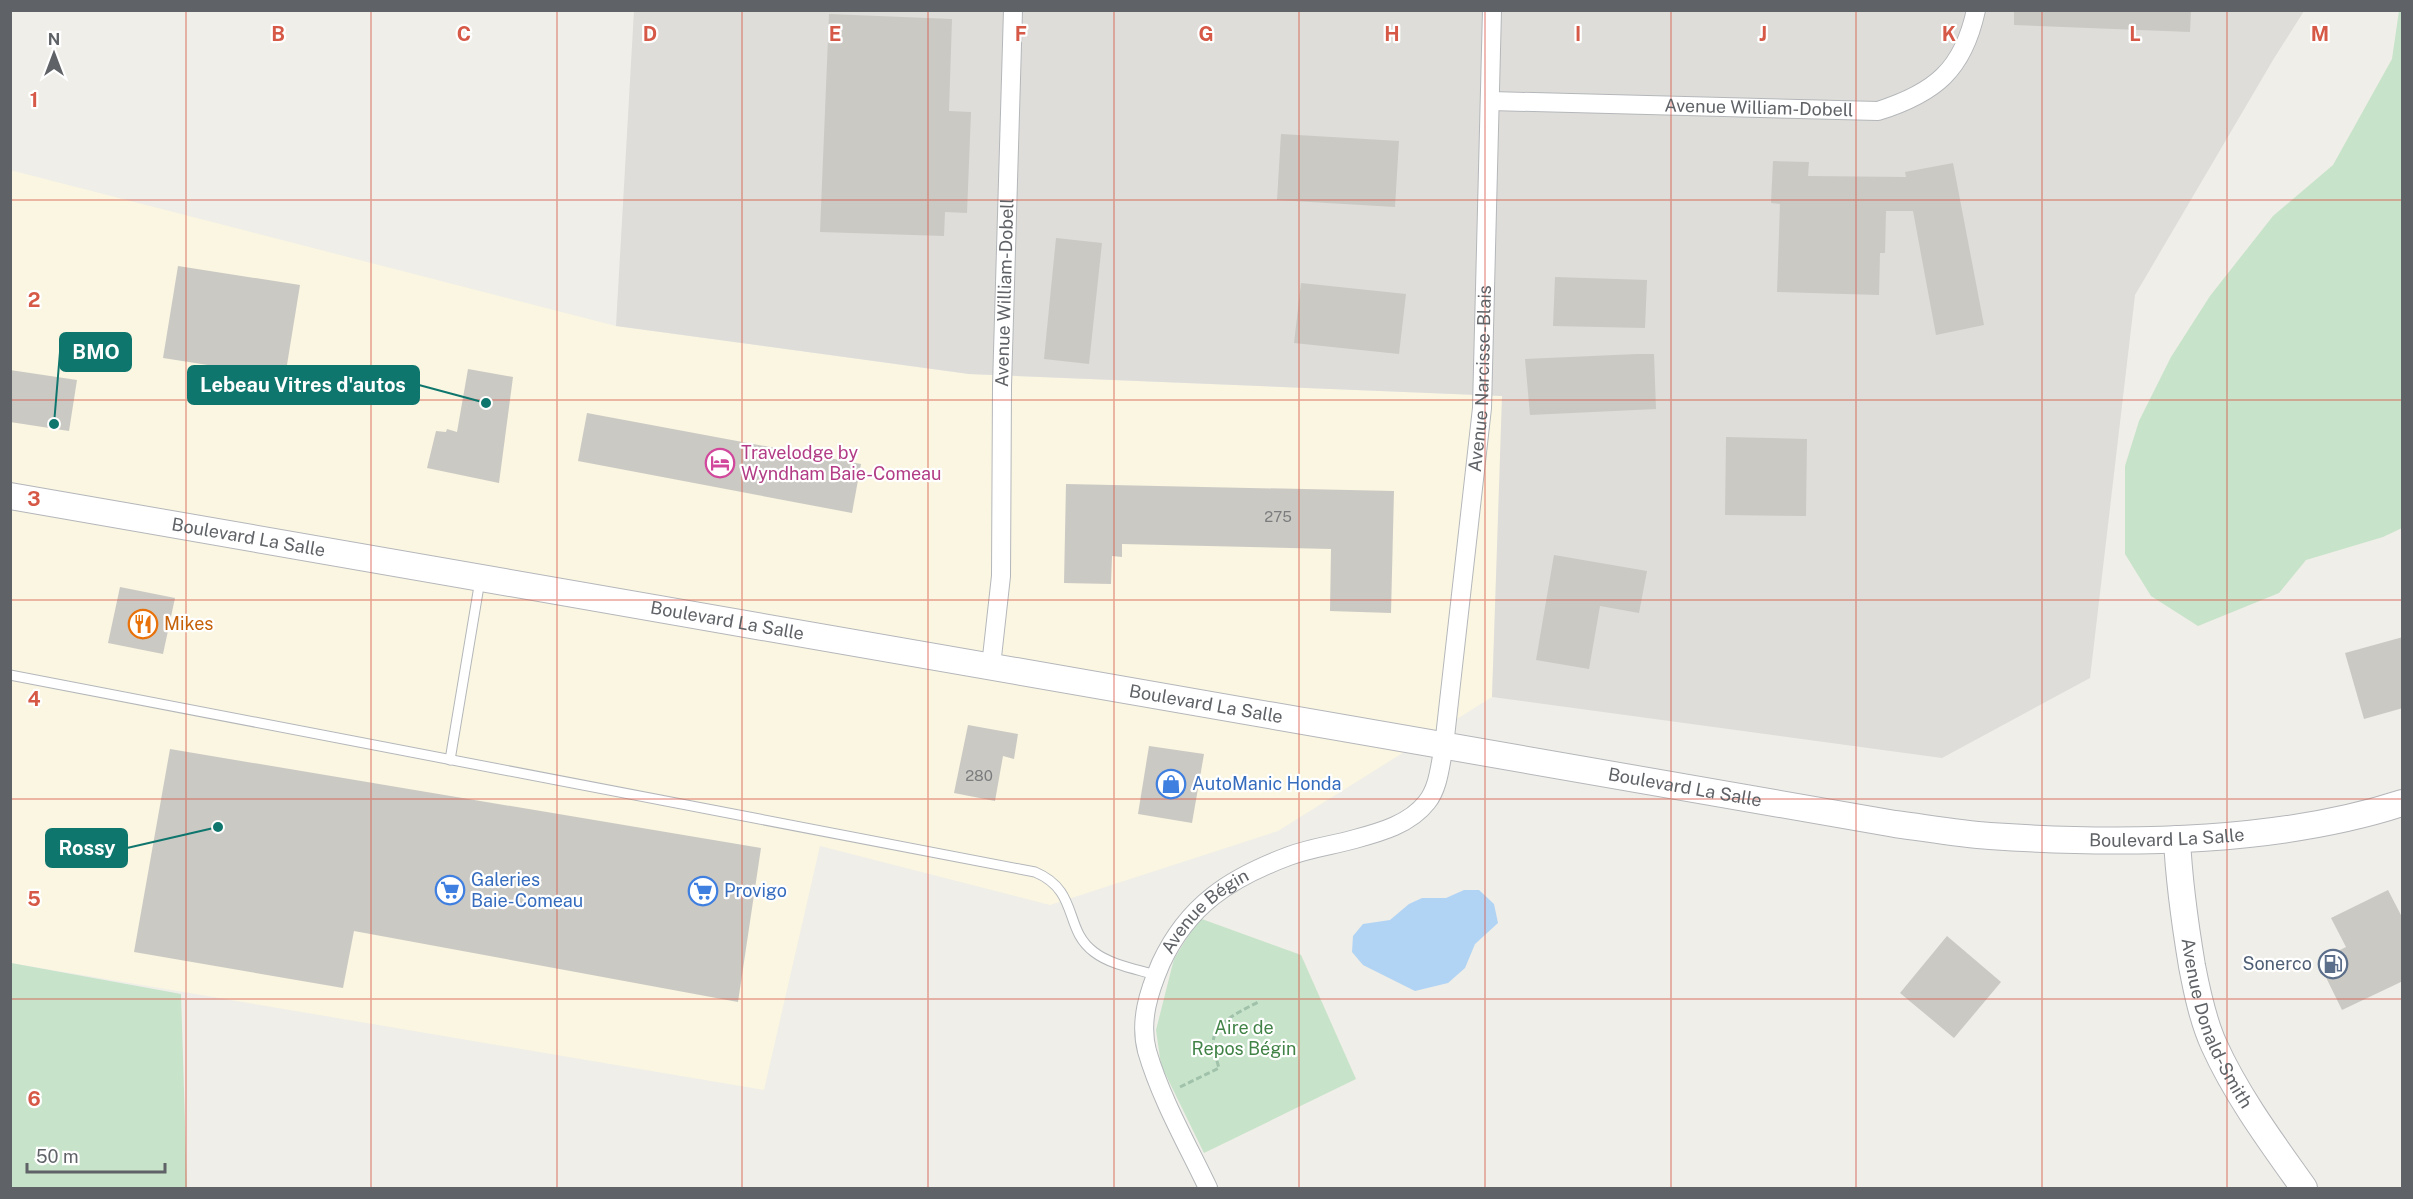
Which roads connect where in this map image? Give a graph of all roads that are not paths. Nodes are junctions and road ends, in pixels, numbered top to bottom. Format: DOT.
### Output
graph roads {
  1 [pos="1012,10"];
  2 [pos="1492,10"];
  3 [pos="1976,10"];
  4 [pos="1491,101"];
  5 [pos="10,496"];
  6 [pos="481,577"];
  7 [pos="991,666"];
  8 [pos="10,675"];
  9 [pos="1444,746"];
  10 [pos="450,760"];
  11 [pos="2403,803"];
  12 [pos="2177,839"];
  13 [pos="1156,975"];
  14 [pos="1208,1188"];
  15 [pos="2304,1188"];
  1 -- 7 [label="street, Avenue William-Dobell"];
  2 -- 4 [label="street, Avenue Narcisse-Blais"];
  3 -- 4 [label="street, Avenue William-Dobell"];
  4 -- 9 [label="street, Avenue Narcisse-Blais"];
  5 -- 6 [label="street, Boulevard La Salle"];
  6 -- 7 [label="street, Boulevard La Salle"];
  6 -- 10 [label="lane"];
  7 -- 9 [label="street, Boulevard La Salle"];
  8 -- 10 [label="lane"];
  9 -- 12 [label="street, Boulevard La Salle"];
  9 -- 13 [label="street, Avenue Bégin"];
  10 -- 13 [label="lane"];
  11 -- 12 [label="street, Boulevard La Salle"];
  12 -- 15 [label="street, Avenue Donald-Smith"];
  13 -- 14 [label="street, Avenue Bégin"];
}
